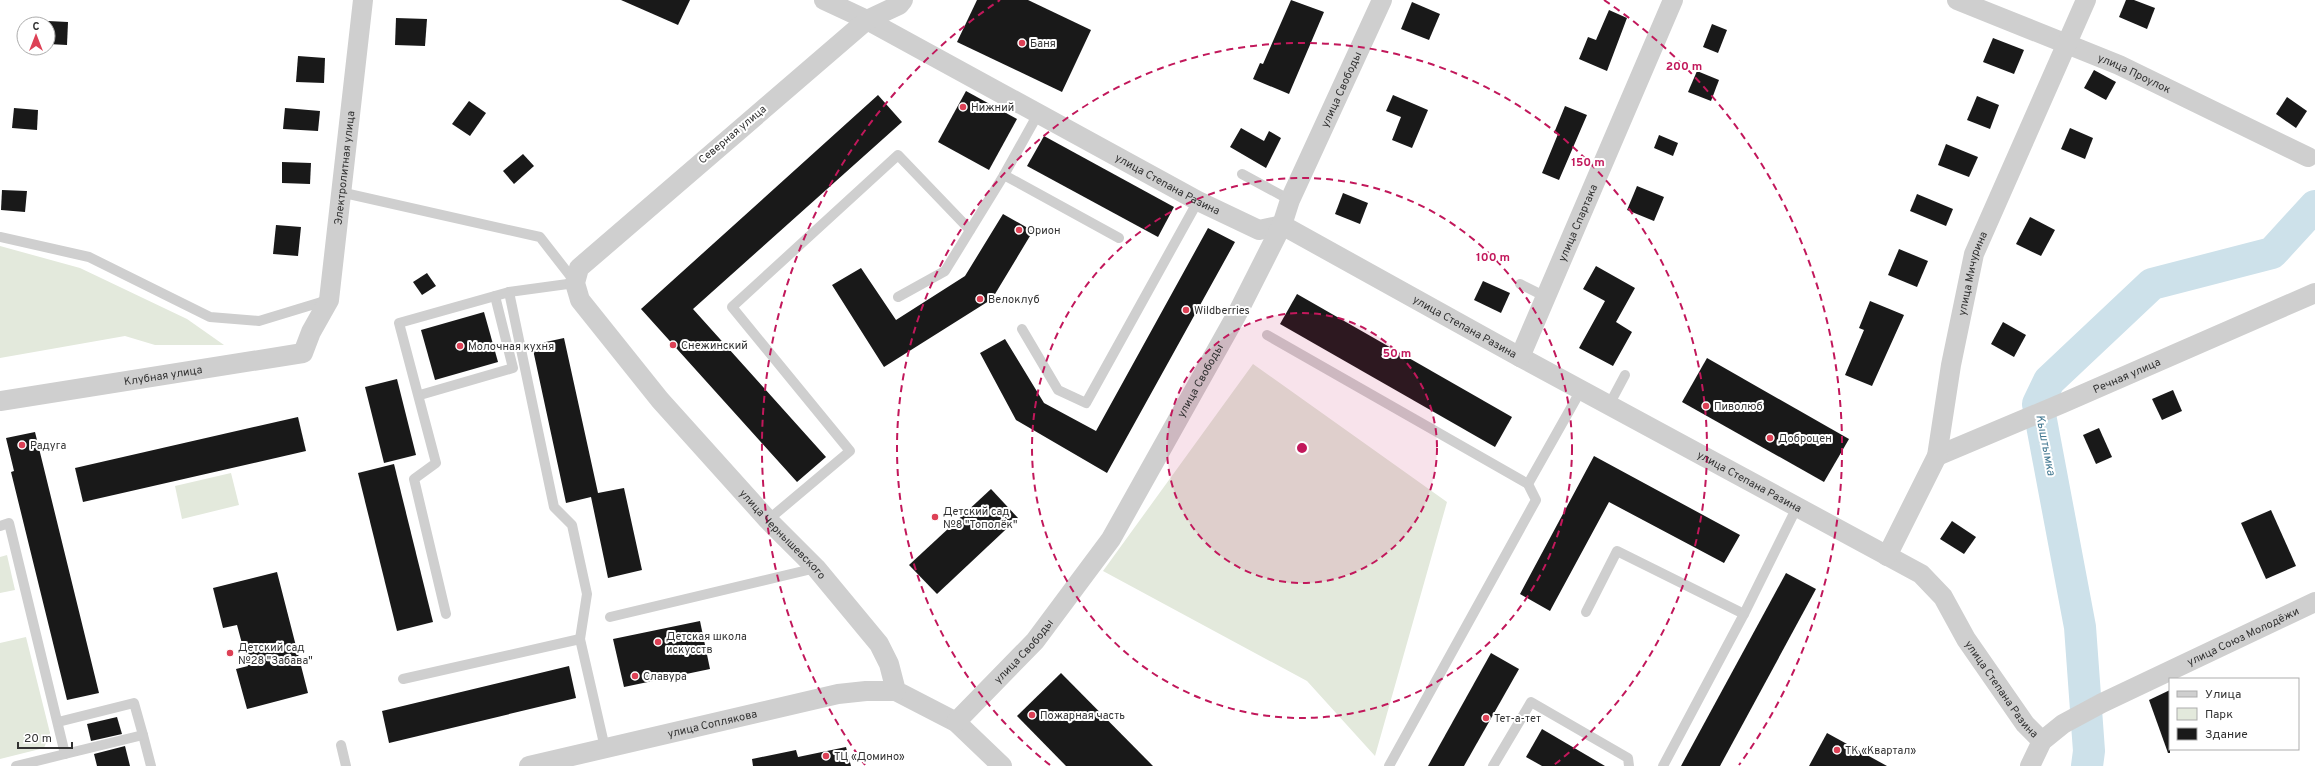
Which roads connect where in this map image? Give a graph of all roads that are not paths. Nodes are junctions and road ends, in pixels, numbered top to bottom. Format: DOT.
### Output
graph roads {
  1 [pos="363,0"];
  2 [pos="824,0"];
  3 [pos="903,0"];
  4 [pos="1382,0"];
  5 [pos="1673,0"];
  6 [pos="1957,0"];
  7 [pos="2086,0"];
  8 [pos="867,20"];
  9 [pos="2069,43"];
  10 [pos="1038,114"];
  11 [pos="2308,157"];
  12 [pos="1242,174"];
  13 [pos="1004,175"];
  14 [pos="340,192"];
  15 [pos="1290,200"];
  16 [pos="1198,201"];
  17 [pos="1282,225"];
  18 [pos="970,230"];
  19 [pos="0,237"];
  20 [pos="1119,238"];
  21 [pos="575,283"];
  22 [pos="1520,284"];
  23 [pos="508,292"];
  24 [pos="2315,293"];
  25 [pos="495,296"];
  26 [pos="898,297"];
  27 [pos="1550,299"];
  28 [pos="328,300"];
  29 [pos="1022,330"];
  30 [pos="311,332"];
  31 [pos="1267,335"];
  32 [pos="1520,357"];
  33 [pos="1625,375"];
  34 [pos="1581,390"];
  35 [pos="420,395"];
  36 [pos="0,401"];
  37 [pos="1609,405"];
  38 [pos="1937,456"];
  39 [pos="1528,484"];
  40 [pos="1797,507"];
  41 [pos="768,520"];
  42 [pos="0,526"];
  43 [pos="1887,556"];
  44 [pos="816,568"];
  45 [pos="2315,602"];
  46 [pos="1586,612"];
  47 [pos="446,614"];
  48 [pos="1744,614"];
  49 [pos="610,617"];
  50 [pos="580,638"];
  51 [pos="403,679"];
  52 [pos="896,691"];
  53 [pos="58,722"];
  54 [pos="956,722"];
  55 [pos="143,735"];
  56 [pos="2042,741"];
  57 [pos="341,746"];
  58 [pos="605,748"];
  59 [pos="64,754"];
  60 [pos="16,766"];
  61 [pos="151,766"];
  62 [pos="346,766"];
  63 [pos="529,766"];
  64 [pos="1002,766"];
  65 [pos="1389,766"];
  66 [pos="1493,766"];
  67 [pos="1629,766"];
  68 [pos="1663,766"];
  69 [pos="2030,766"];
  1 -- 14 [label="street, Электролитная улица"];
  2 -- 8 [label="street, улица Степана Разина"];
  3 -- 8 [label="street, Северная улица"];
  4 -- 15 [label="street, улица Свободы"];
  5 -- 27 [label="street, улица Спартака"];
  6 -- 9 [label="street, улица Проулок"];
  7 -- 9 [label="street, улица Мичурина"];
  8 -- 10 [label="street, улица Степана Разина"];
  8 -- 21 [label="street, Северная улица"];
  9 -- 11 [label="street, улица Проулок"];
  9 -- 38 [label="street, улица Мичурина"];
  10 -- 13 [label="lane"];
  10 -- 16 [label="street, улица Степана Разина"];
  12 -- 15 [label="lane"];
  13 -- 18 [label="lane"];
  13 -- 20 [label="lane"];
  14 -- 21 [label="lane"];
  14 -- 28 [label="street, Электролитная улица"];
  15 -- 17 [label="street, улица Свободы"];
  16 -- 17 [label="street, улица Степана Разина"];
  16 -- 29 [label="lane"];
  17 -- 32 [label="street, улица Степана Разина"];
  17 -- 54 [label="street, улица Свободы"];
  18 -- 26 [label="lane"];
  18 -- 41 [label="lane"];
  19 -- 28 [label="lane"];
  21 -- 23 [label="lane"];
  21 -- 41 [label="street, улица Чернышевского"];
  22 -- 27 [label="lane"];
  23 -- 25 [label="lane"];
  23 -- 50 [label="lane"];
  24 -- 38 [label="street, Речная улица"];
  25 -- 35 [label="lane"];
  25 -- 35 [label="lane"];
  27 -- 32 [label="street, улица Спартака"];
  28 -- 30 [label="street, Электролитная улица"];
  30 -- 36 [label="street, Клубная улица"];
  31 -- 39 [label="lane"];
  32 -- 34 [label="street, улица Степана Разина"];
  33 -- 37 [label="lane"];
  34 -- 37 [label="street, улица Степана Разина"];
  34 -- 39 [label="lane"];
  35 -- 47 [label="lane"];
  37 -- 40 [label="street, улица Степана Разина"];
  38 -- 43 [label="street, улица Мичурина"];
  39 -- 65 [label="lane"];
  40 -- 43 [label="street, улица Степана Разина"];
  40 -- 48 [label="lane"];
  41 -- 44 [label="street, улица Чернышевского"];
  42 -- 53 [label="lane"];
  43 -- 56 [label="street, улица Степана Разина"];
  44 -- 49 [label="lane"];
  44 -- 52 [label="street, улица Чернышевского"];
  45 -- 56 [label="street, улица Союз Молодёжи"];
  46 -- 48 [label="lane"];
  48 -- 68 [label="lane"];
  50 -- 51 [label="lane"];
  50 -- 58 [label="lane"];
  52 -- 54 [label="street"];
  52 -- 58 [label="street, улица Соплякова"];
  53 -- 55 [label="lane"];
  53 -- 59 [label="lane"];
  54 -- 64 [label="street"];
  55 -- 59 [label="lane"];
  55 -- 61 [label="lane"];
  56 -- 69 [label="street"];
  57 -- 62 [label="lane"];
  58 -- 63 [label="street, улица Соплякова"];
  59 -- 60 [label="lane"];
  66 -- 67 [label="lane"];
}
